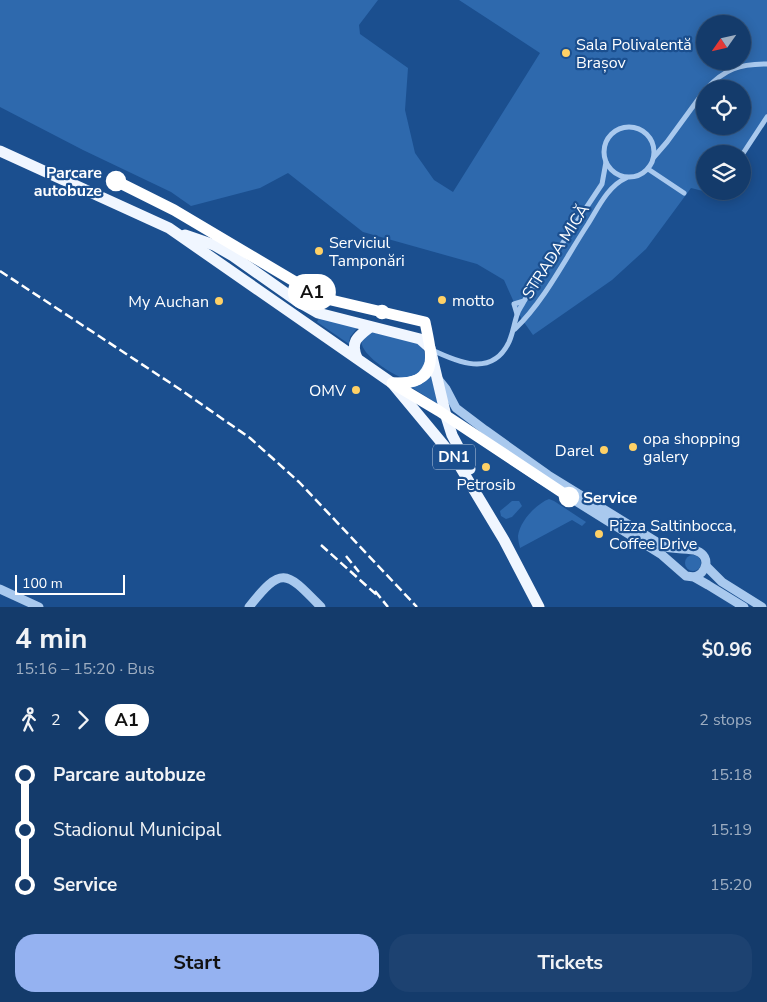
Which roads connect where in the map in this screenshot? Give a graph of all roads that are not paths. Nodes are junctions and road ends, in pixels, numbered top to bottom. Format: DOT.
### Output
graph roads {
  1 [pos="767,64"];
  2 [pos="714,80"];
  3 [pos="696,102"];
  4 [pos="767,117"];
  5 [pos="667,142"];
  6 [pos="749,145"];
  7 [pos="654,146"];
  8 [pos="0,151"];
  9 [pos="654,158"];
  10 [pos="606,162"];
  11 [pos="648,169"];
  12 [pos="626,178"];
  13 [pos="684,193"];
  14 [pos="169,228"];
  15 [pos="524,301"];
  16 [pos="517,314"];
  17 [pos="370,327"];
  18 [pos="515,329"];
  19 [pos="431,353"];
  20 [pos="357,358"];
  21 [pos="436,378"];
  22 [pos="392,383"];
  23 [pos="446,416"];
  24 [pos="504,540"];
  25 [pos="688,551"];
  26 [pos="706,566"];
  27 [pos="681,570"];
  28 [pos="694,577"];
  29 [pos="0,589"];
  30 [pos="39,607"];
  31 [pos="249,607"];
  32 [pos="321,607"];
  33 [pos="539,607"];
  34 [pos="744,607"];
  35 [pos="762,607"];
  1 -- 2 [label="street"];
  3 -- 5 [label="street"];
  4 -- 6 [label="street"];
  5 -- 7 [label="street"];
  5 -- 9 [label="street"];
  7 -- 9 [label="street"];
  7 -- 10 [label="street, STRADA MICĂ"];
  8 -- 14 [label="main road, DN1"];
  9 -- 11 [label="street"];
  10 -- 12 [label="street"];
  10 -- 15 [label="street, STRADA MICĂ"];
  11 -- 12 [label="street, STRADA MICĂ"];
  11 -- 13 [label="street"];
  12 -- 18 [label="street, STRADA MICĂ"];
  14 -- 17 [label="main road, DN1"];
  14 -- 20 [label="main road, DN1"];
  15 -- 16 [label="street, STRADA MICĂ"];
  15 -- 16 [label="street, STRADA MICĂ"];
  16 -- 18 [label="street, STRADA MICĂ"];
  17 -- 19 [label="main road, DN1"];
  17 -- 20 [label="main road"];
  18 -- 19 [label="street"];
  19 -- 21 [label="main road, DN1"];
  19 -- 22 [label="main road"];
  20 -- 22 [label="main road, DN1"];
  21 -- 23 [label="main road, DN1"];
  21 -- 25 [label="street"];
  22 -- 23 [label="street"];
  22 -- 24 [label="main road, DN1"];
  23 -- 24 [label="main road, DN1"];
  23 -- 27 [label="street"];
  24 -- 33 [label="main road, DN1"];
  25 -- 26 [label="street"];
  25 -- 27 [label="street"];
  26 -- 28 [label="street"];
  26 -- 35 [label="street"];
  27 -- 28 [label="street"];
  28 -- 34 [label="street"];
  29 -- 30 [label="street"];
  31 -- 32 [label="street"];
}
